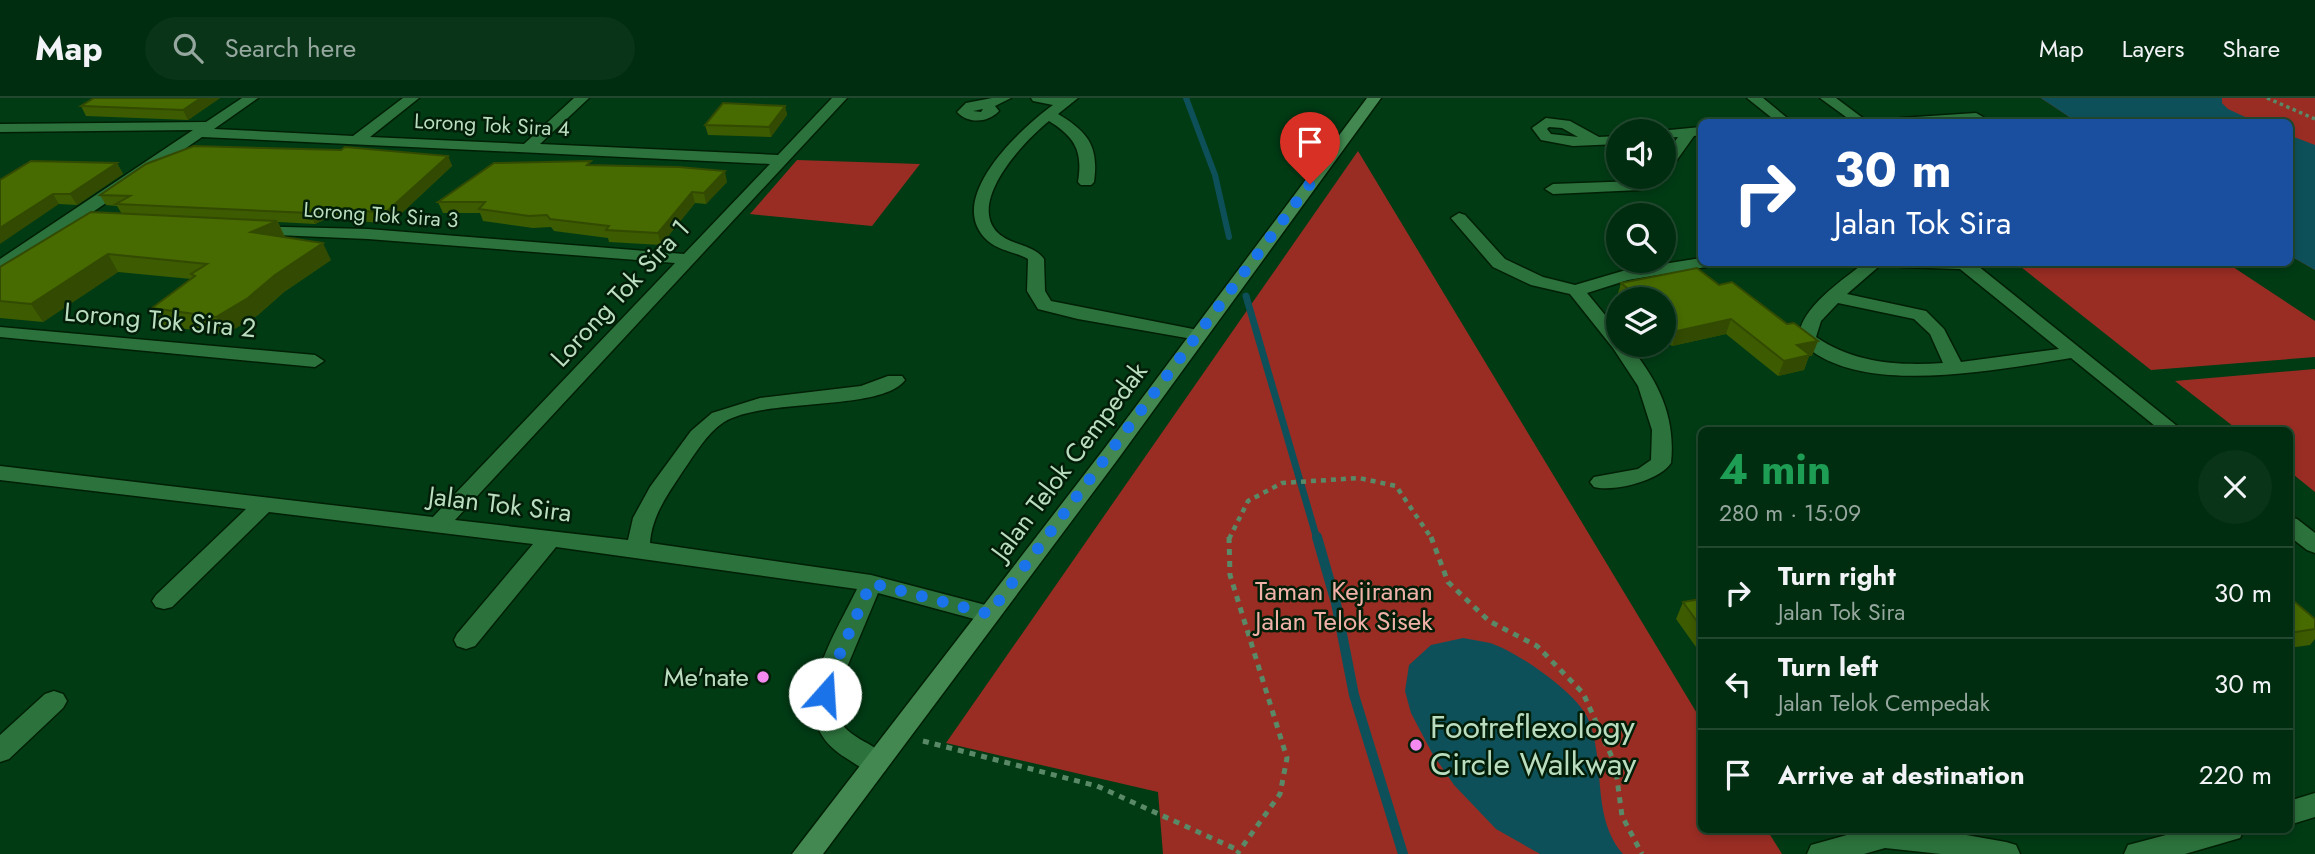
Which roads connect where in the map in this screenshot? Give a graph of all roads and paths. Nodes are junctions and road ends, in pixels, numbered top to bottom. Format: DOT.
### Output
graph roads {
  1 [pos="251,98"];
  2 [pos="412,98"];
  3 [pos="582,98"];
  4 [pos="839,98"];
  5 [pos="1004,98"];
  6 [pos="1038,98"];
  7 [pos="1071,98"];
  8 [pos="1374,98"];
  9 [pos="1754,98"];
  10 [pos="1827,98"];
  11 [pos="2267,98"];
  12 [pos="986,105"];
  13 [pos="1049,115"];
  14 [pos="1976,117"];
  15 [pos="1781,119"];
  16 [pos="1857,119"];
  17 [pos="1946,119"];
  18 [pos="2315,119"];
  19 [pos="0,128"];
  20 [pos="205,130"];
  21 [pos="1695,131"];
  22 [pos="1676,133"];
  23 [pos="357,139"];
  24 [pos="1606,141"];
  25 [pos="1597,142"];
  26 [pos="528,148"];
  27 [pos="1676,154"];
  28 [pos="780,160"];
  29 [pos="1086,182"];
  30 [pos="1606,187"];
  31 [pos="1553,189"];
  32 [pos="1458,218"];
  33 [pos="71,220"];
  34 [pos="125,222"];
  35 [pos="233,228"];
  36 [pos="688,259"];
  37 [pos="1698,263"];
  38 [pos="1872,266"];
  39 [pos="1967,266"];
  40 [pos="0,267"];
  41 [pos="1578,291"];
  42 [pos="1834,297"];
  43 [pos="1606,329"];
  44 [pos="0,332"];
  45 [pos="1198,335"];
  46 [pos="2074,352"];
  47 [pos="1628,357"];
  48 [pos="315,361"];
  49 [pos="1955,368"];
  50 [pos="895,380"];
  51 [pos="2168,427"];
  52 [pos="0,473"];
  53 [pos="1601,482"];
  54 [pos="263,505"];
  55 [pos="438,525"];
  56 [pos="2293,527"];
  57 [pos="550,539"];
  58 [pos="2315,545"];
  59 [pos="638,550"];
  60 [pos="871,583"];
  61 [pos="164,601"];
  62 [pos="989,614"];
  63 [pos="466,639"];
  64 [pos="54,701"];
  65 [pos="898,734"];
  66 [pos="0,751"];
  67 [pos="876,762"];
  68 [pos="2315,805"];
  69 [pos="2293,812"];
  70 [pos="2218,833"];
  71 [pos="1237,852"];
  72 [pos="806,854"];
  73 [pos="1642,854"];
  74 [pos="1821,854"];
  75 [pos="2006,854"];
  76 [pos="2138,854"];
  1 -- 20 [label="street"];
  2 -- 23 [label="street"];
  3 -- 26 [label="street"];
  4 -- 28 [label="street, Lorong Tok Sira 1"];
  5 -- 12 [label="street"];
  6 -- 7 [label="street"];
  7 -- 13 [label="street"];
  8 -- 45 [label="main road, Jalan Telok Cempedak"];
  9 -- 15 [label="street"];
  10 -- 16 [label="street"];
  11 -- 18 [label="path"];
  13 -- 29 [label="street"];
  13 -- 45 [label="street"];
  14 -- 17 [label="street"];
  19 -- 20 [label="street, Lorong Tok Sira 4"];
  20 -- 23 [label="street, Lorong Tok Sira 4"];
  20 -- 33 [label="street"];
  21 -- 22 [label="street"];
  21 -- 27 [label="street"];
  23 -- 26 [label="street, Lorong Tok Sira 4"];
  24 -- 25 [label="street"];
  26 -- 28 [label="street, Lorong Tok Sira 4"];
  28 -- 36 [label="street, Lorong Tok Sira 1"];
  30 -- 31 [label="street"];
  32 -- 41 [label="street"];
  33 -- 34 [label="street"];
  33 -- 40 [label="street"];
  35 -- 36 [label="street, Lorong Tok Sira 3"];
  36 -- 55 [label="street, Lorong Tok Sira 1"];
  37 -- 41 [label="street"];
  38 -- 42 [label="street"];
  39 -- 46 [label="street"];
  41 -- 43 [label="street"];
  42 -- 49 [label="street"];
  42 -- 49 [label="street"];
  44 -- 48 [label="street, Lorong Tok Sira 2"];
  45 -- 62 [label="main road, Jalan Telok Cempedak"];
  46 -- 49 [label="street"];
  46 -- 51 [label="street"];
  47 -- 53 [label="street"];
  50 -- 59 [label="street"];
  52 -- 54 [label="street, Jalan Tok Sira"];
  54 -- 55 [label="street, Jalan Tok Sira"];
  54 -- 61 [label="street"];
  55 -- 57 [label="street, Jalan Tok Sira"];
  56 -- 58 [label="street"];
  57 -- 59 [label="street, Jalan Tok Sira"];
  57 -- 63 [label="street"];
  59 -- 60 [label="street, Jalan Tok Sira"];
  60 -- 62 [label="street, Jalan Tok Sira"];
  60 -- 67 [label="street"];
  62 -- 65 [label="main road, Jalan Telok Cempedak"];
  64 -- 66 [label="street"];
  65 -- 67 [label="main road, Jalan Telok Cempedak"];
  65 -- 71 [label="path"];
  67 -- 72 [label="main road, Jalan Telok Cempedak"];
  68 -- 69 [label="street"];
  70 -- 76 [label="street"];
  71 -- 73 [label="path"];
  74 -- 75 [label="street"];
}
